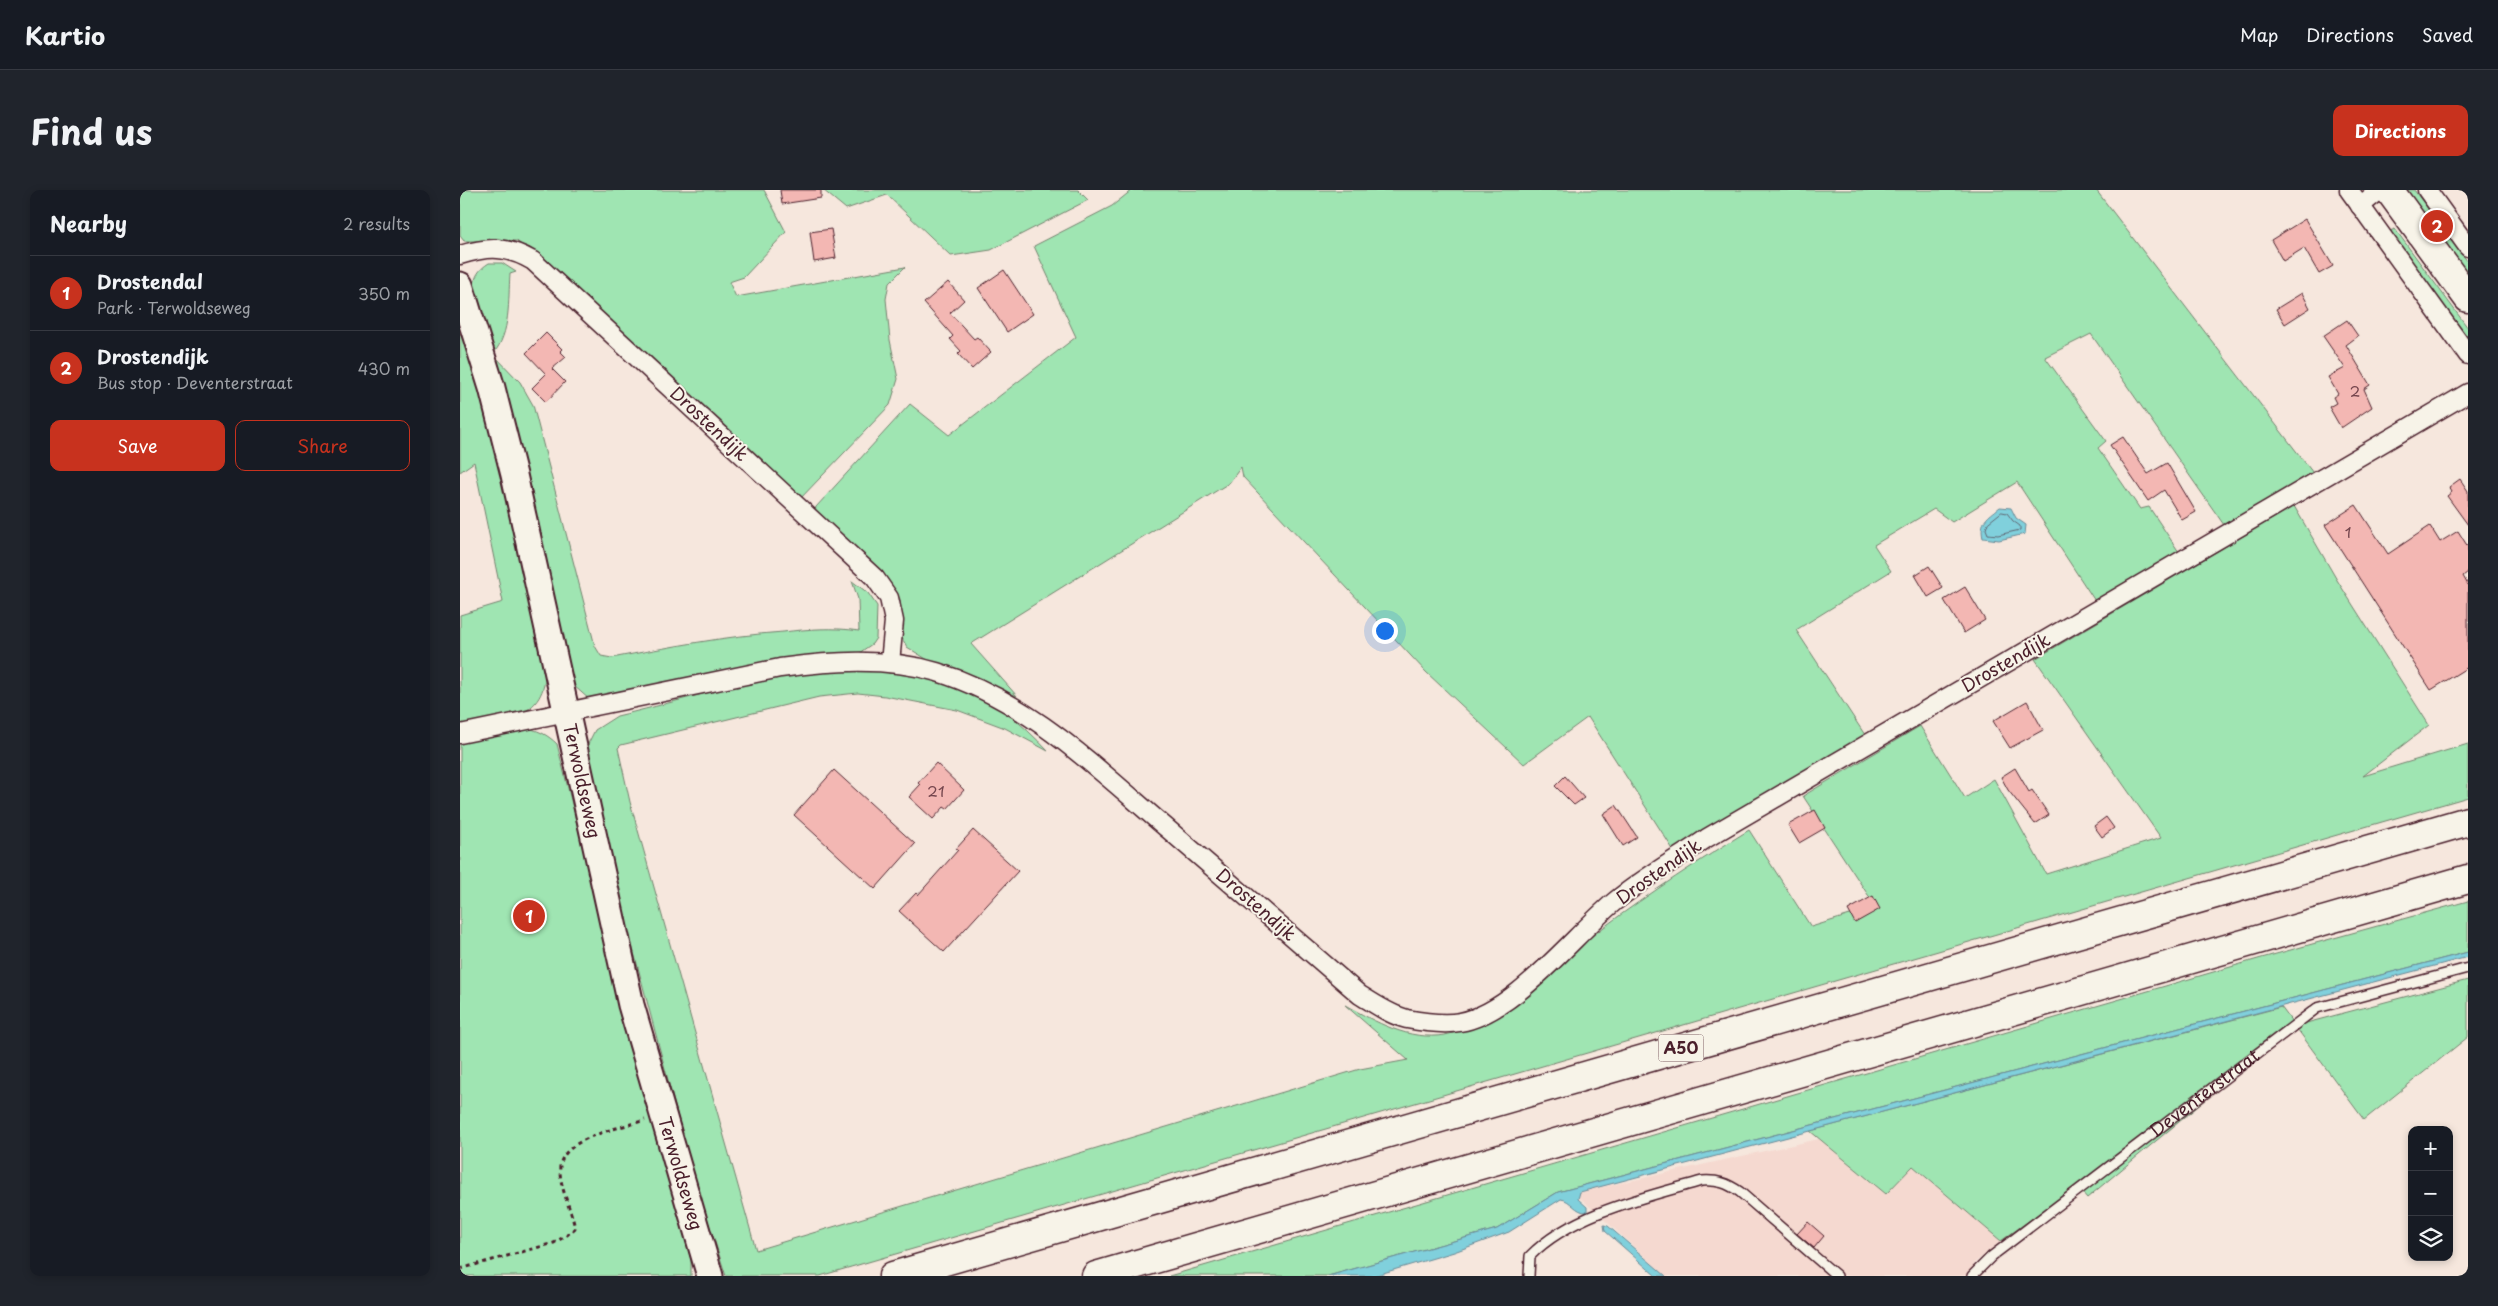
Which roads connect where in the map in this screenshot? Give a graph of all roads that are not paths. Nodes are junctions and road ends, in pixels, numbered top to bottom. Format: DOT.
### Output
graph roads {
  1 [pos="2349,190"];
  2 [pos="2380,190"];
  3 [pos="2389,190"];
  4 [pos="2427,190"];
  5 [pos="2360,206"];
  6 [pos="2468,247"];
  7 [pos="460,255"];
  8 [pos="460,285"];
  9 [pos="2468,298"];
  10 [pos="2468,355"];
  11 [pos="2468,392"];
  12 [pos="890,663"];
  13 [pos="565,712"];
  14 [pos="460,734"];
  15 [pos="2468,821"];
  16 [pos="2468,879"];
  17 [pos="2468,968"];
  18 [pos="710,1275"];
  19 [pos="893,1276"];
  20 [pos="1096,1276"];
  21 [pos="1529,1276"];
  22 [pos="1837,1276"];
  23 [pos="1972,1276"];
  1 -- 5 [label="street"];
  2 -- 5 [label="street"];
  3 -- 9 [label="main road"];
  4 -- 6 [label="street"];
  5 -- 10 [label="street"];
  7 -- 12 [label="street, Drostendijk"];
  8 -- 13 [label="street, Terwoldseweg"];
  11 -- 12 [label="street, Drostendijk"];
  12 -- 13 [label="street, Drostendijk"];
  13 -- 14 [label="street, Drostendijk"];
  13 -- 18 [label="street, Terwoldseweg"];
  15 -- 19 [label="main road, A50"];
  16 -- 20 [label="main road"];
  17 -- 23 [label="lane, Deventerstraat"];
  21 -- 22 [label="lane"];
}
